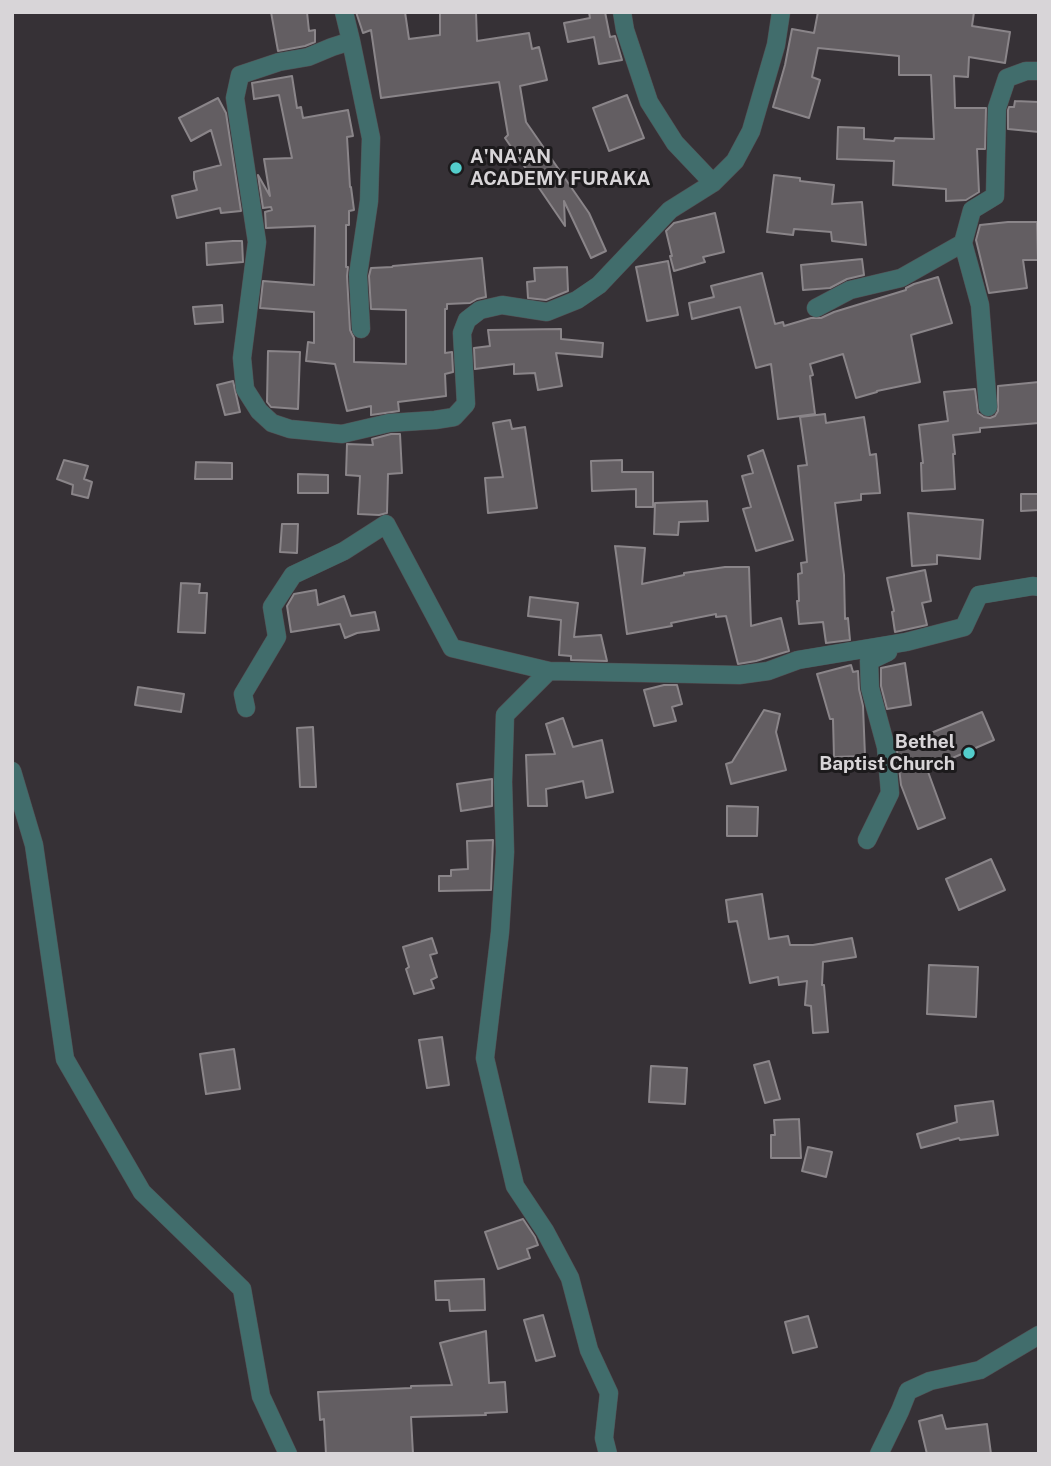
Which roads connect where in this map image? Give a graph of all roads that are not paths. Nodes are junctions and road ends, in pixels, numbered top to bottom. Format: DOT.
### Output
graph roads {
  1 [pos="344,12"];
  2 [pos="622,12"];
  3 [pos="781,12"];
  4 [pos="351,41"];
  5 [pos="1039,71"];
  6 [pos="713,183"];
  7 [pos="963,243"];
  8 [pos="816,308"];
  9 [pos="361,329"];
  10 [pos="988,407"];
  11 [pos="1039,587"];
  12 [pos="906,642"];
  13 [pos="549,671"];
  14 [pos="246,708"];
  15 [pos="12,771"];
  16 [pos="867,840"];
  17 [pos="1039,1335"];
  18 [pos="288,1454"];
  19 [pos="608,1454"];
  20 [pos="879,1454"];
  1 -- 4 [label="street"];
  2 -- 6 [label="street"];
  3 -- 6 [label="street"];
  4 -- 6 [label="street"];
  4 -- 9 [label="street"];
  5 -- 7 [label="street"];
  7 -- 8 [label="street"];
  7 -- 10 [label="street"];
  11 -- 12 [label="street"];
  12 -- 13 [label="street"];
  12 -- 16 [label="street"];
  13 -- 14 [label="street"];
  13 -- 19 [label="street"];
  15 -- 18 [label="street"];
  17 -- 20 [label="street"];
}
